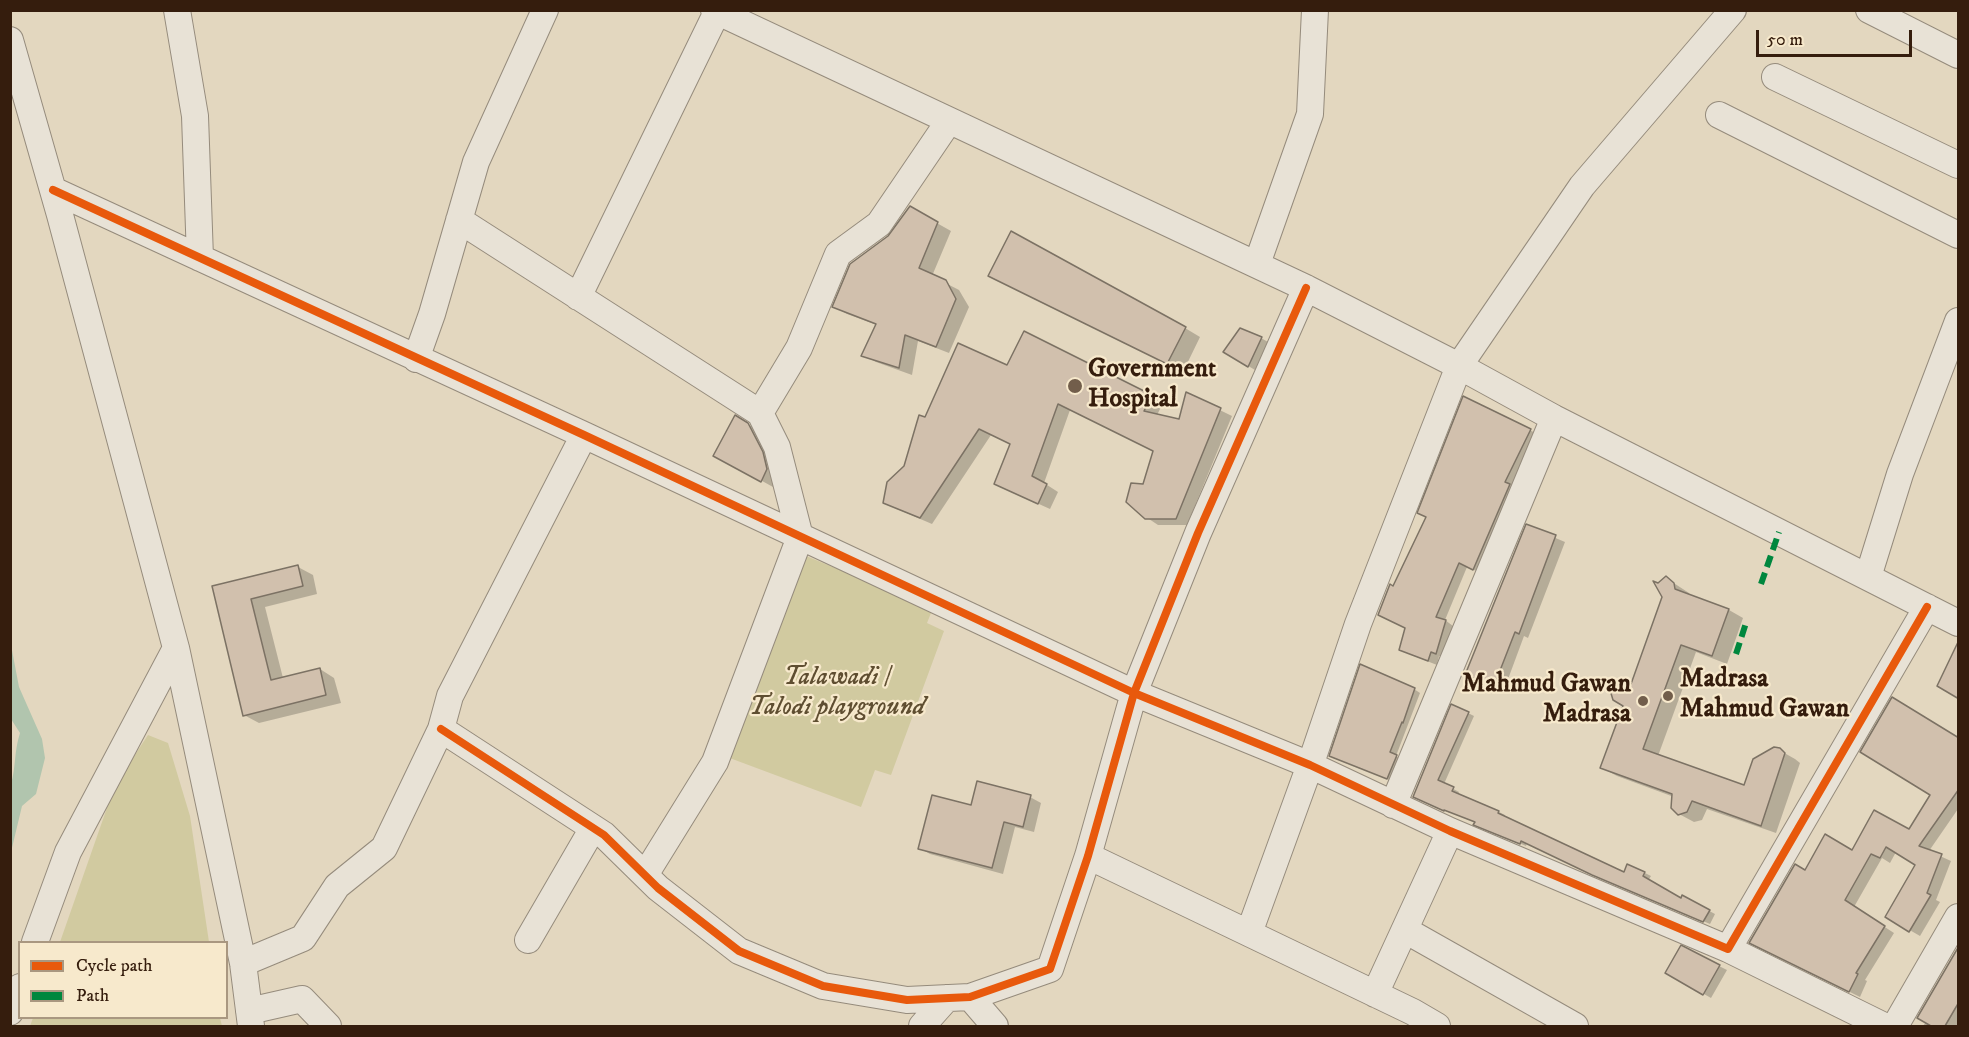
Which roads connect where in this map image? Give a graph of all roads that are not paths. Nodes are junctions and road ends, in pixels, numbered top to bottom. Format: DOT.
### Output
graph roads {
  1 [pos="177,10"];
  2 [pos="545,10"];
  3 [pos="1315,10"];
  4 [pos="1733,10"];
  5 [pos="1869,10"];
  6 [pos="715,11"];
  7 [pos="10,40"];
  8 [pos="1959,56"];
  9 [pos="1775,78"];
  10 [pos="1719,116"];
  11 [pos="950,121"];
  12 [pos="1959,165"];
  13 [pos="53,190"];
  14 [pos="459,220"];
  15 [pos="1959,235"];
  16 [pos="200,258"];
  17 [pos="1257,264"];
  18 [pos="1306,288"];
  19 [pos="579,297"];
  20 [pos="1959,321"];
  21 [pos="416,358"];
  22 [pos="1459,366"];
  23 [pos="760,414"];
  24 [pos="1554,418"];
  25 [pos="584,435"];
  26 [pos="800,537"];
  27 [pos="1868,577"];
  28 [pos="1927,607"];
  29 [pos="1959,623"];
  30 [pos="176,648"];
  31 [pos="1134,693"];
  32 [pos="441,729"];
  33 [pos="1310,765"];
  34 [pos="1393,805"];
  35 [pos="593,828"];
  36 [pos="1450,831"];
  37 [pos="1088,856"];
  38 [pos="645,875"];
  39 [pos="1959,917"];
  40 [pos="1405,930"];
  41 [pos="1249,933"];
  42 [pos="528,940"];
  43 [pos="35,941"];
  44 [pos="1728,950"];
  45 [pos="243,963"];
  46 [pos="18,992"];
  47 [pos="1375,994"];
  48 [pos="958,997"];
  49 [pos="10,1012"];
  50 [pos="250,1019"];
  51 [pos="328,1026"];
  52 [pos="922,1026"];
  53 [pos="995,1026"];
  54 [pos="1437,1026"];
  55 [pos="1575,1026"];
  56 [pos="1884,1026"];
  57 [pos="1895,1026"];
  1 -- 16 [label="street"];
  2 -- 14 [label="street"];
  3 -- 17 [label="street"];
  4 -- 22 [label="street"];
  5 -- 8 [label="street"];
  6 -- 11 [label="street"];
  6 -- 19 [label="street"];
  7 -- 13 [label="street"];
  9 -- 12 [label="street"];
  10 -- 15 [label="street"];
  11 -- 17 [label="street"];
  11 -- 23 [label="street"];
  13 -- 16 [label="street"];
  13 -- 30 [label="street"];
  14 -- 19 [label="street"];
  14 -- 21 [label="street"];
  16 -- 21 [label="street"];
  17 -- 18 [label="street"];
  18 -- 22 [label="street"];
  18 -- 31 [label="street"];
  19 -- 23 [label="street"];
  20 -- 27 [label="street"];
  21 -- 25 [label="street"];
  22 -- 24 [label="street"];
  22 -- 33 [label="street"];
  23 -- 26 [label="street"];
  24 -- 27 [label="street"];
  24 -- 34 [label="street"];
  25 -- 26 [label="street"];
  25 -- 32 [label="street"];
  26 -- 31 [label="street"];
  26 -- 38 [label="street"];
  27 -- 28 [label="street"];
  28 -- 29 [label="street"];
  28 -- 44 [label="street"];
  30 -- 43 [label="street"];
  30 -- 45 [label="street"];
  31 -- 33 [label="street"];
  31 -- 37 [label="street"];
  32 -- 35 [label="street"];
  32 -- 45 [label="street"];
  33 -- 34 [label="street"];
  33 -- 41 [label="street"];
  34 -- 36 [label="street"];
  35 -- 38 [label="street"];
  35 -- 42 [label="street"];
  36 -- 40 [label="street"];
  36 -- 44 [label="street"];
  37 -- 41 [label="street"];
  37 -- 48 [label="street"];
  38 -- 48 [label="street"];
  39 -- 57 [label="street"];
  40 -- 47 [label="street"];
  40 -- 55 [label="street"];
  41 -- 47 [label="street"];
  44 -- 56 [label="street"];
  45 -- 50 [label="street"];
  46 -- 49 [label="street"];
  47 -- 54 [label="street"];
  48 -- 52 [label="street"];
  48 -- 53 [label="street"];
  50 -- 51 [label="street"];
}
